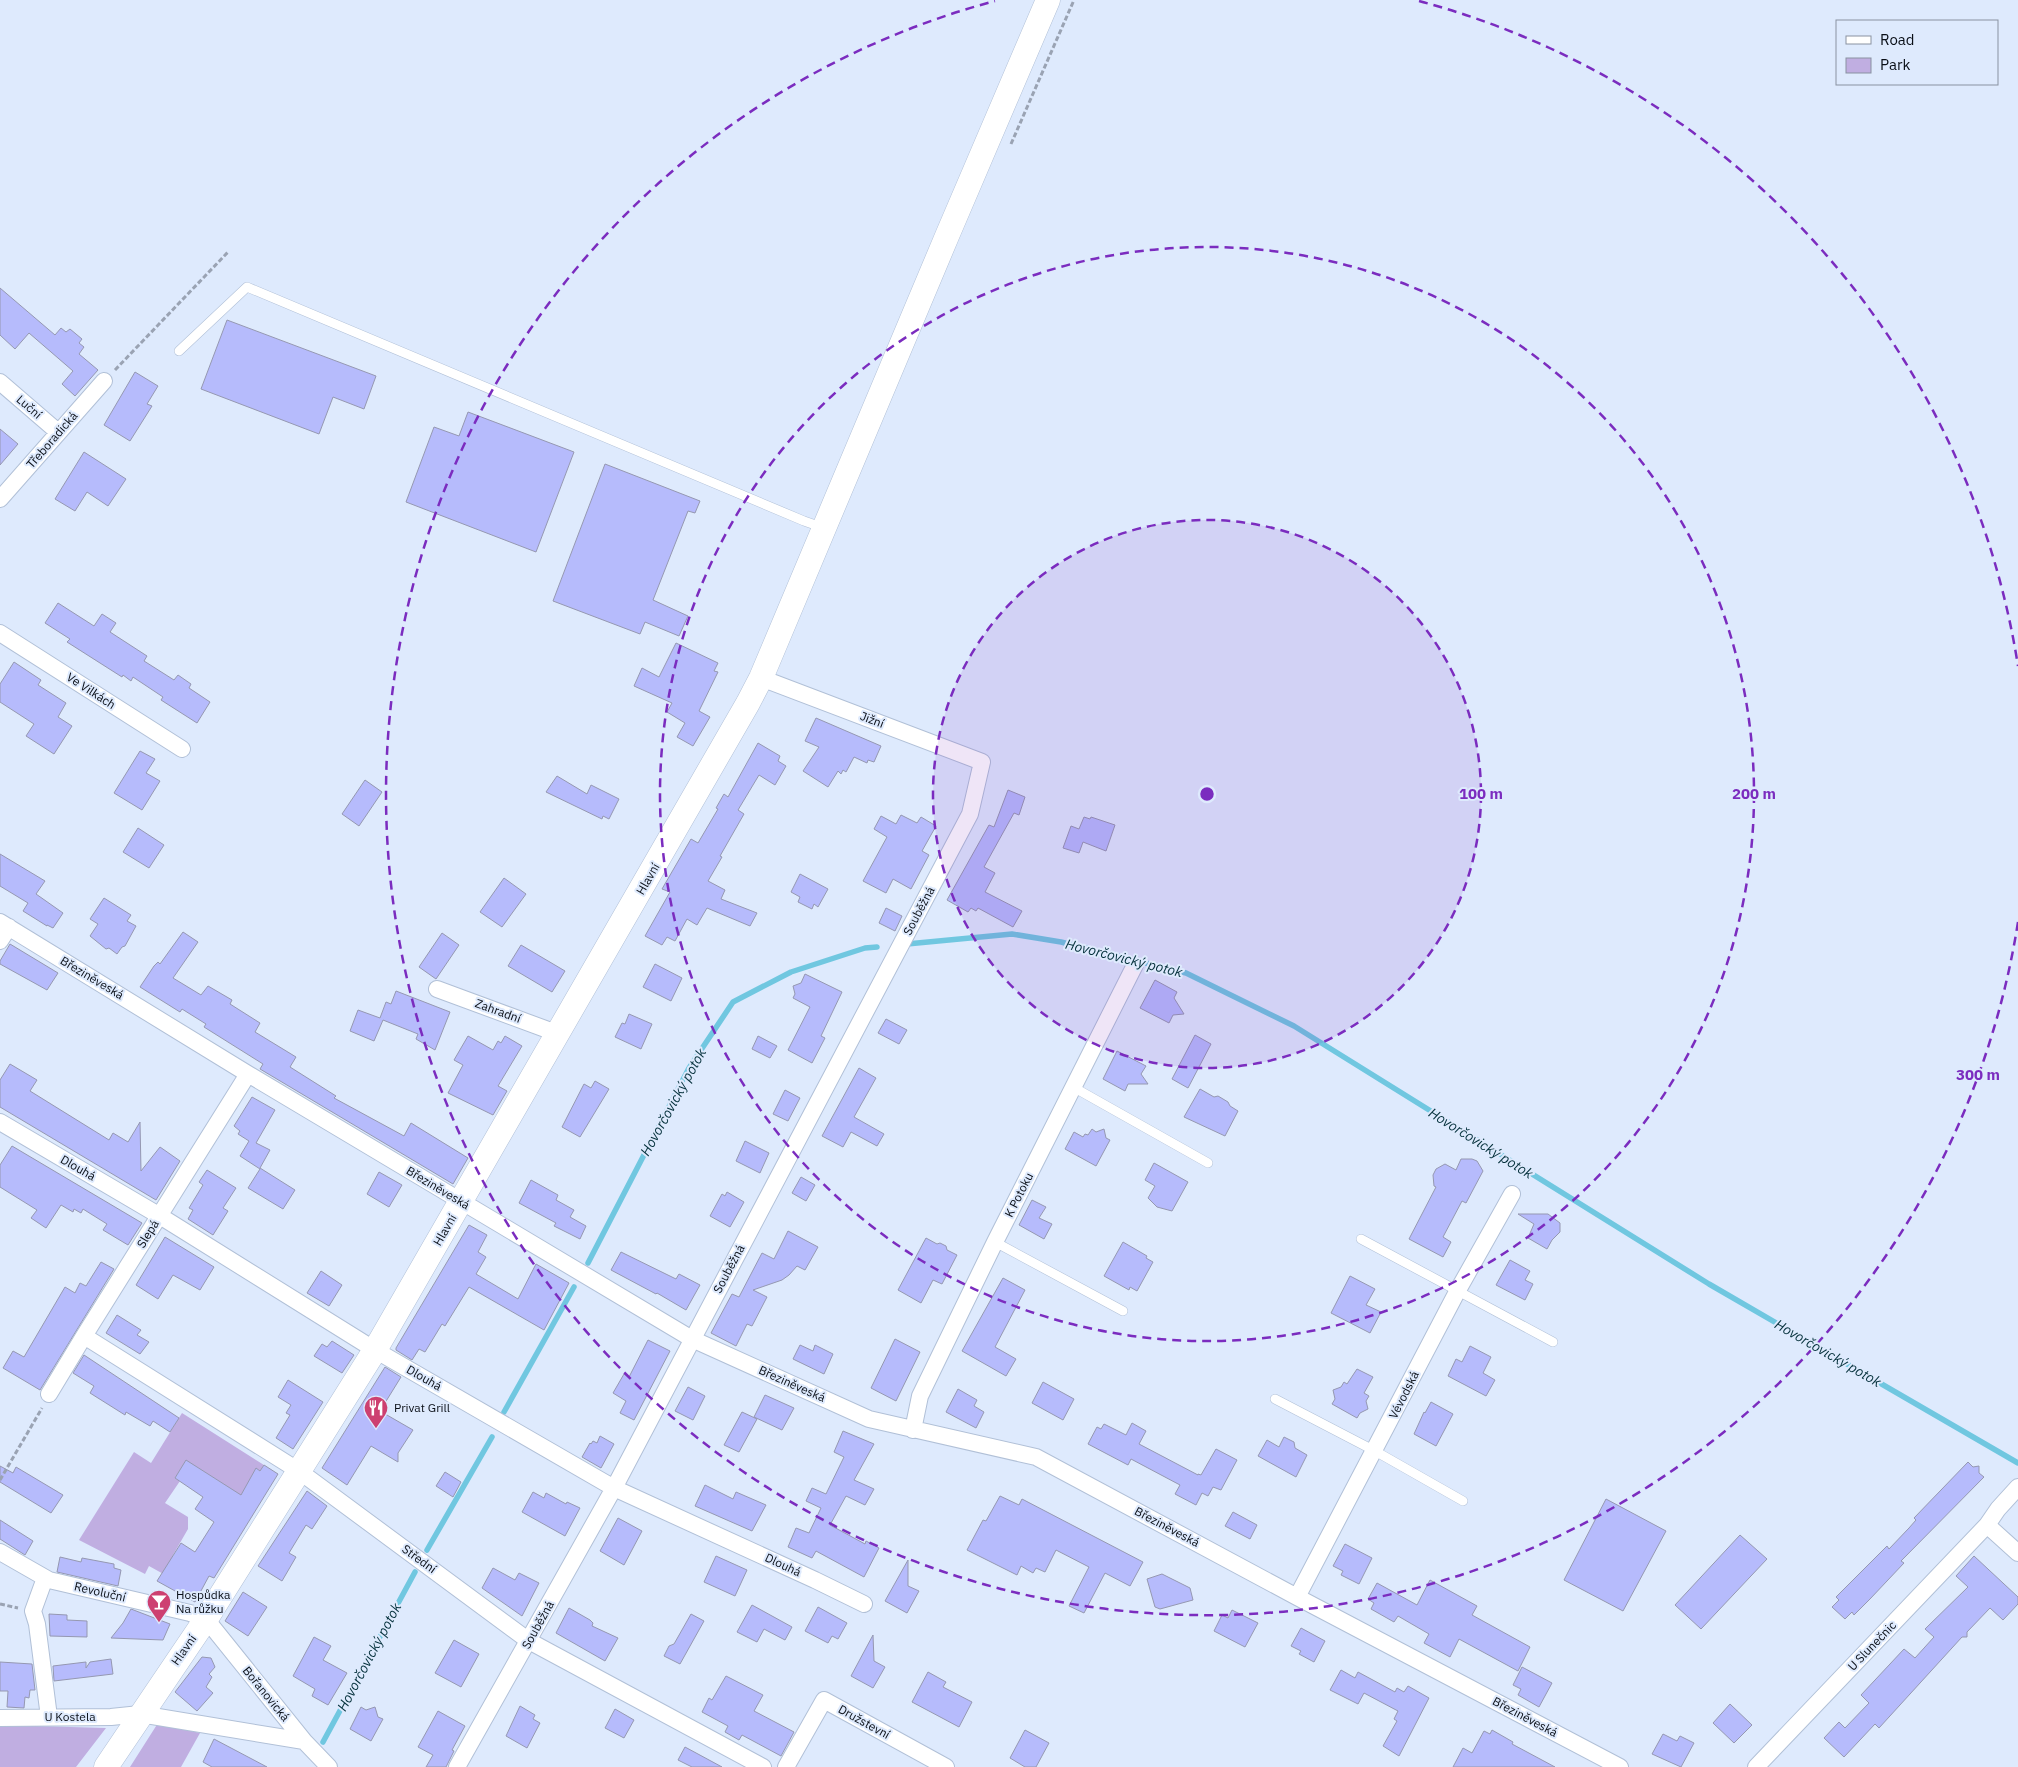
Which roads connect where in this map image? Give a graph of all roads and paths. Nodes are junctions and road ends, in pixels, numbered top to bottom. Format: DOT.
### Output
graph roads {
  1 [pos="1048,0"];
  2 [pos="229,251"];
  3 [pos="179,351"];
  4 [pos="104,381"];
  5 [pos="0,382"];
  6 [pos="58,432"];
  7 [pos="0,499"];
  8 [pos="824,528"];
  9 [pos="0,633"];
  10 [pos="761,678"];
  11 [pos="182,749"];
  12 [pos="982,762"];
  13 [pos="3,930"];
  14 [pos="1135,964"];
  15 [pos="437,989"];
  16 [pos="559,1034"];
  17 [pos="248,1074"];
  18 [pos="1073,1088"];
  19 [pos="0,1122"];
  20 [pos="1208,1163"];
  21 [pos="1512,1194"];
  22 [pos="461,1202"];
  23 [pos="160,1216"];
  24 [pos="1361,1239"];
  25 [pos="995,1242"];
  26 [pos="1458,1290"];
  27 [pos="1123,1311"];
  28 [pos="84,1336"];
  29 [pos="692,1339"];
  30 [pos="1554,1342"];
  31 [pos="375,1350"];
  32 [pos="49,1394"];
  33 [pos="1275,1399"];
  34 [pos="913,1430"];
  35 [pos="1375,1451"];
  36 [pos="299,1471"];
  37 [pos="0,1480"];
  38 [pos="2018,1487"];
  39 [pos="614,1488"];
  40 [pos="1463,1501"];
  41 [pos="1987,1525"];
  42 [pos="0,1552"];
  43 [pos="2018,1553"];
  44 [pos="45,1578"];
  45 [pos="1297,1597"];
  46 [pos="864,1604"];
  47 [pos="206,1619"];
  48 [pos="529,1641"];
  49 [pos="140,1714"];
  50 [pos="49,1717"];
  51 [pos="0,1718"];
  52 [pos="304,1741"];
  53 [pos="106,1767"];
  54 [pos="329,1767"];
  55 [pos="457,1767"];
  56 [pos="764,1767"];
  57 [pos="786,1767"];
  58 [pos="946,1767"];
  59 [pos="1620,1767"];
  60 [pos="1756,1767"];
  1 -- 8 [label="street, Hlavní"];
  2 -- 4 [label="path"];
  3 -- 8 [label="lane"];
  4 -- 6 [label="street, Třeboradická"];
  5 -- 6 [label="street, Luční"];
  6 -- 7 [label="street, Třeboradická"];
  8 -- 10 [label="street, Hlavní"];
  9 -- 11 [label="street, Ve Vilkách"];
  10 -- 12 [label="street, Jižní"];
  10 -- 16 [label="street, Hlavní"];
  12 -- 29 [label="street, Souběžná"];
  13 -- 17 [label="street, Březiněveská"];
  14 -- 18 [label="street, K Potoku"];
  15 -- 16 [label="street, Zahradní"];
  16 -- 22 [label="street, Hlavní"];
  17 -- 22 [label="street, Březiněveská"];
  17 -- 23 [label="street, Slepá"];
  18 -- 20 [label="lane"];
  18 -- 25 [label="street, K Potoku"];
  19 -- 23 [label="street, Dlouhá"];
  21 -- 26 [label="street, Vévodská"];
  22 -- 29 [label="street, Březiněveská"];
  22 -- 31 [label="street, Hlavní"];
  23 -- 28 [label="street, Slepá"];
  23 -- 31 [label="street, Dlouhá"];
  24 -- 26 [label="lane"];
  25 -- 27 [label="lane"];
  25 -- 34 [label="street, K Potoku"];
  26 -- 30 [label="lane"];
  26 -- 35 [label="street, Vévodská"];
  28 -- 32 [label="street, Slepá"];
  28 -- 36 [label="street, Střední"];
  29 -- 34 [label="street, Březiněveská"];
  29 -- 39 [label="street, Souběžná"];
  31 -- 36 [label="street, Hlavní"];
  31 -- 39 [label="street, Dlouhá"];
  32 -- 37 [label="path"];
  33 -- 35 [label="lane"];
  34 -- 45 [label="street, Březiněveská"];
  35 -- 40 [label="lane"];
  35 -- 45 [label="street, Vévodská"];
  36 -- 47 [label="street, Hlavní"];
  36 -- 48 [label="street, Střední"];
  38 -- 41 [label="street, U Slunečnic"];
  39 -- 46 [label="street, Dlouhá"];
  39 -- 48 [label="street, Souběžná"];
  41 -- 43 [label="street"];
  41 -- 60 [label="street, U Slunečnic"];
  42 -- 44 [label="street, Revoluční"];
  44 -- 47 [label="street, Revoluční"];
  44 -- 50 [label="street"];
  45 -- 59 [label="street, Březiněveská"];
  47 -- 49 [label="street, Hlavní"];
  47 -- 52 [label="street, Bořanovická"];
  48 -- 55 [label="street, Souběžná"];
  48 -- 56 [label="street, Střední"];
  49 -- 50 [label="street, U Kostela"];
  49 -- 52 [label="street, U Kostela"];
  49 -- 53 [label="street, Hlavní"];
  50 -- 51 [label="street, U Kostela"];
  52 -- 54 [label="street, Bořanovická"];
  57 -- 58 [label="street, Družstevní"];
}
